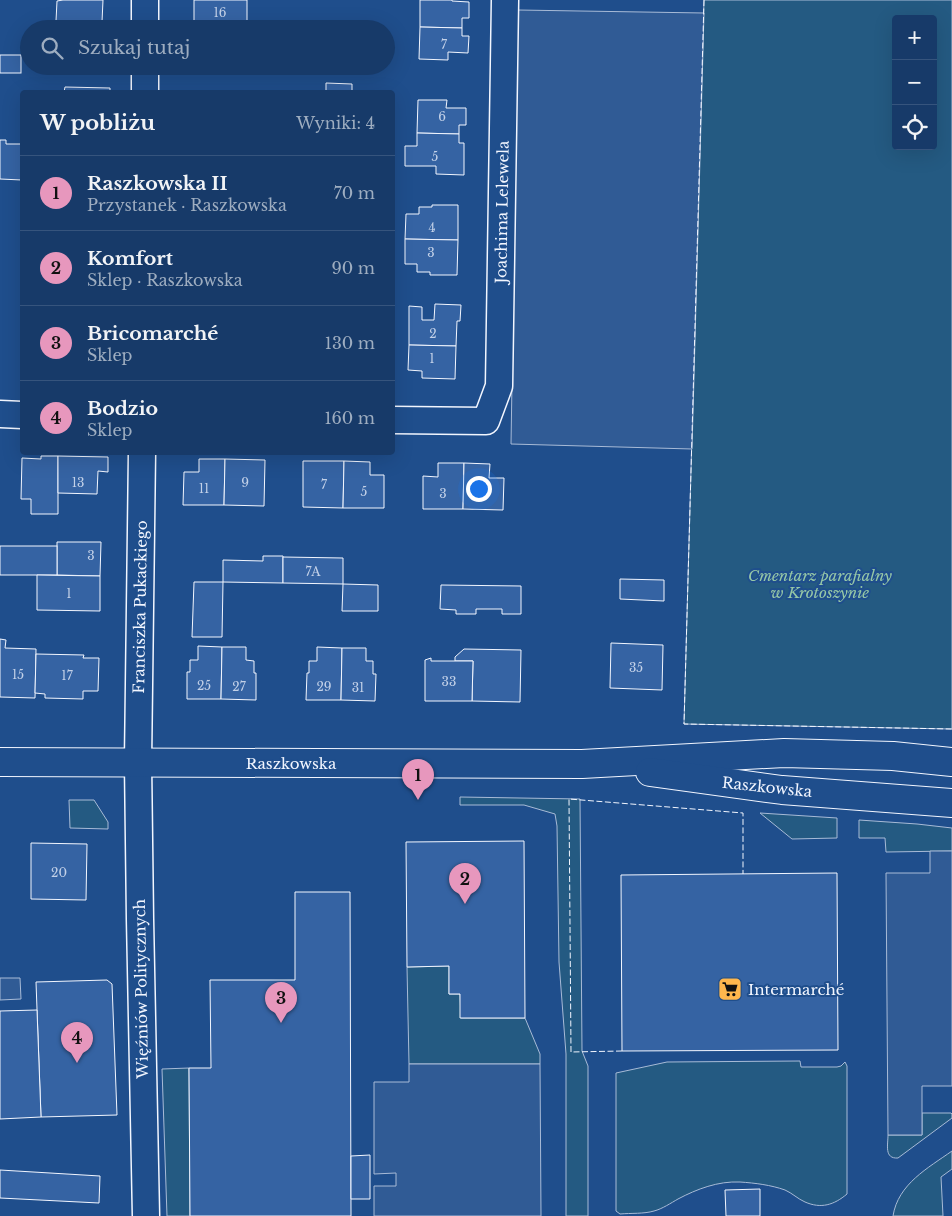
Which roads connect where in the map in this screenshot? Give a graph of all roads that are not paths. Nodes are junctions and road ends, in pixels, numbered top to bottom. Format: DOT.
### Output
graph roads {
  1 [pos="145,0"];
  2 [pos="505,0"];
  3 [pos="145,20"];
  4 [pos="145,75"];
  5 [pos="145,90"];
  6 [pos="0,414"];
  7 [pos="20,415"];
  8 [pos="395,420"];
  9 [pos="142,455"];
  10 [pos="0,762"];
  11 [pos="138,762"];
  12 [pos="952,762"];
  13 [pos="582,764"];
  14 [pos="952,804"];
  15 [pos="146,1216"];
  1 -- 3 [label="street"];
  2 -- 8 [label="street, Joachima Lelewela"];
  4 -- 5 [label="street"];
  6 -- 7 [label="street"];
  9 -- 11 [label="street, Franciszka Pukackiego"];
  10 -- 11 [label="main road, Raszkowska"];
  11 -- 13 [label="main road, Raszkowska"];
  11 -- 15 [label="street, Więźniów Politycznych"];
  12 -- 13 [label="main road, Raszkowska"];
  13 -- 14 [label="main road, Raszkowska"];
}
